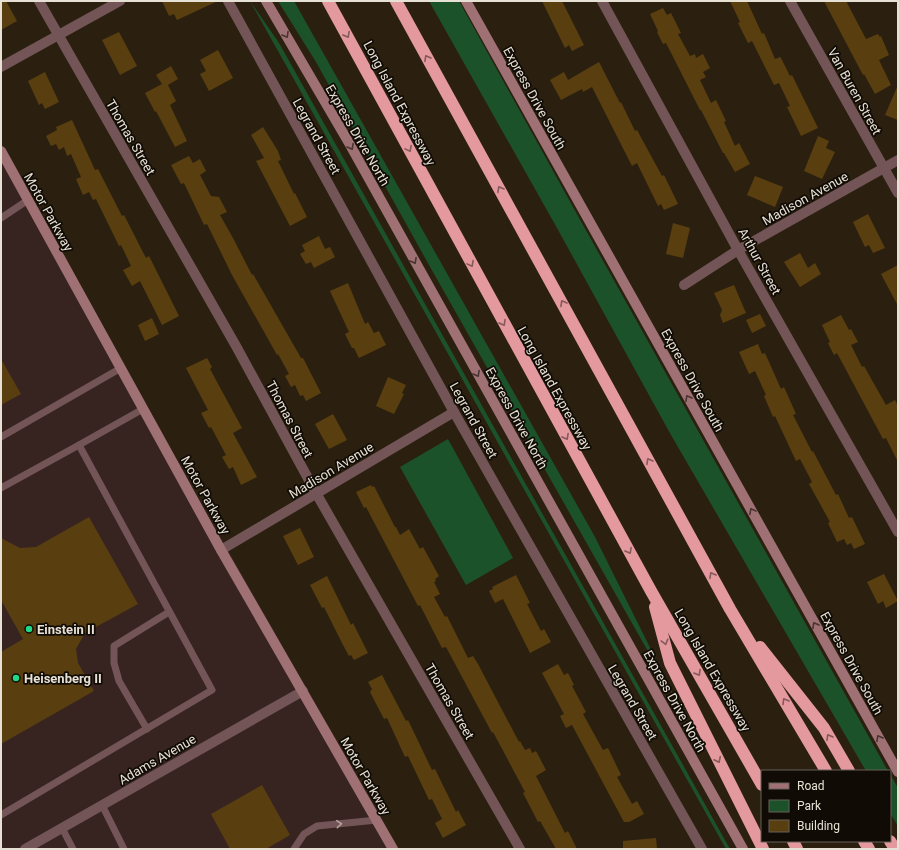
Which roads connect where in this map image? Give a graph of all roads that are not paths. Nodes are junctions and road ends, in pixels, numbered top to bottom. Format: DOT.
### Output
graph roads {
  1 [pos="39,1"];
  2 [pos="120,1"];
  3 [pos="228,1"];
  4 [pos="266,1"];
  5 [pos="328,1"];
  6 [pos="396,1"];
  7 [pos="466,1"];
  8 [pos="602,1"];
  9 [pos="790,1"];
  10 [pos="59,36"];
  11 [pos="1,67"];
  12 [pos="1,151"];
  13 [pos="898,160"];
  14 [pos="884,168"];
  15 [pos="898,193"];
  16 [pos="28,200"];
  17 [pos="1,218"];
  18 [pos="738,250"];
  19 [pos="684,285"];
  20 [pos="121,368"];
  21 [pos="143,409"];
  22 [pos="454,412"];
  23 [pos="1,437"];
  24 [pos="79,445"];
  25 [pos="1,488"];
  26 [pos="316,493"];
  27 [pos="898,532"];
  28 [pos="221,550"];
  29 [pos="651,591"];
  30 [pos="730,609"];
  31 [pos="169,612"];
  32 [pos="303,691"];
  33 [pos="147,729"];
  34 [pos="825,770"];
  35 [pos="848,770"];
  36 [pos="898,772"];
  37 [pos="761,783"];
  38 [pos="102,805"];
  39 [pos="1,815"];
  40 [pos="377,820"];
  41 [pos="62,828"];
  42 [pos="30,848"];
  43 [pos="73,849"];
  44 [pos="124,849"];
  45 [pos="294,849"];
  46 [pos="393,849"];
  47 [pos="520,849"];
  48 [pos="702,849"];
  49 [pos="742,849"];
  50 [pos="763,849"];
  1 -- 10 [label="street, Thomas Street"];
  2 -- 10 [label="street"];
  3 -- 22 [label="street, Legrand Street"];
  4 -- 49 [label="main road, Express Drive North, one-way"];
  5 -- 29 [label="highway, Long Island Expressway, one-way"];
  30 -- 6 [label="highway, one-way"];
  36 -- 7 [label="main road, Express Drive South, one-way"];
  8 -- 18 [label="street, Arthur Street"];
  9 -- 14 [label="street, Van Buren Street"];
  10 -- 11 [label="street"];
  10 -- 26 [label="street, Thomas Street"];
  12 -- 16 [label="main road, Motor Parkway"];
  13 -- 14 [label="street, Madison Avenue"];
  14 -- 15 [label="street, Van Buren Street"];
  14 -- 18 [label="street, Madison Avenue"];
  16 -- 17 [label="lane"];
  16 -- 20 [label="main road, Motor Parkway"];
  18 -- 19 [label="street, Madison Avenue"];
  18 -- 27 [label="street, Arthur Street"];
  20 -- 21 [label="main road, Motor Parkway"];
  20 -- 23 [label="lane"];
  21 -- 24 [label="lane"];
  21 -- 28 [label="main road, Motor Parkway"];
  22 -- 26 [label="street, Madison Avenue"];
  22 -- 48 [label="street, Legrand Street"];
  24 -- 25 [label="lane"];
  24 -- 31 [label="lane"];
  26 -- 28 [label="street, Madison Avenue"];
  26 -- 47 [label="street, Thomas Street"];
  28 -- 32 [label="main road, Motor Parkway"];
  29 -- 37 [label="highway, Long Island Expressway, one-way"];
  29 -- 50 [label="highway, one-way"];
  34 -- 30 [label="highway, one-way"];
  35 -- 30 [label="highway, one-way"];
  31 -- 33 [label="lane"];
  31 -- 33 [label="lane"];
  32 -- 38 [label="street, Adams Avenue"];
  32 -- 40 [label="main road, Motor Parkway"];
  33 -- 39 [label="lane"];
  38 -- 41 [label="street, Adams Avenue"];
  38 -- 44 [label="lane"];
  45 -- 40 [label="lane, one-way"];
  40 -- 46 [label="main road, Motor Parkway"];
  41 -- 42 [label="street, Adams Avenue"];
  41 -- 43 [label="lane"];
}
